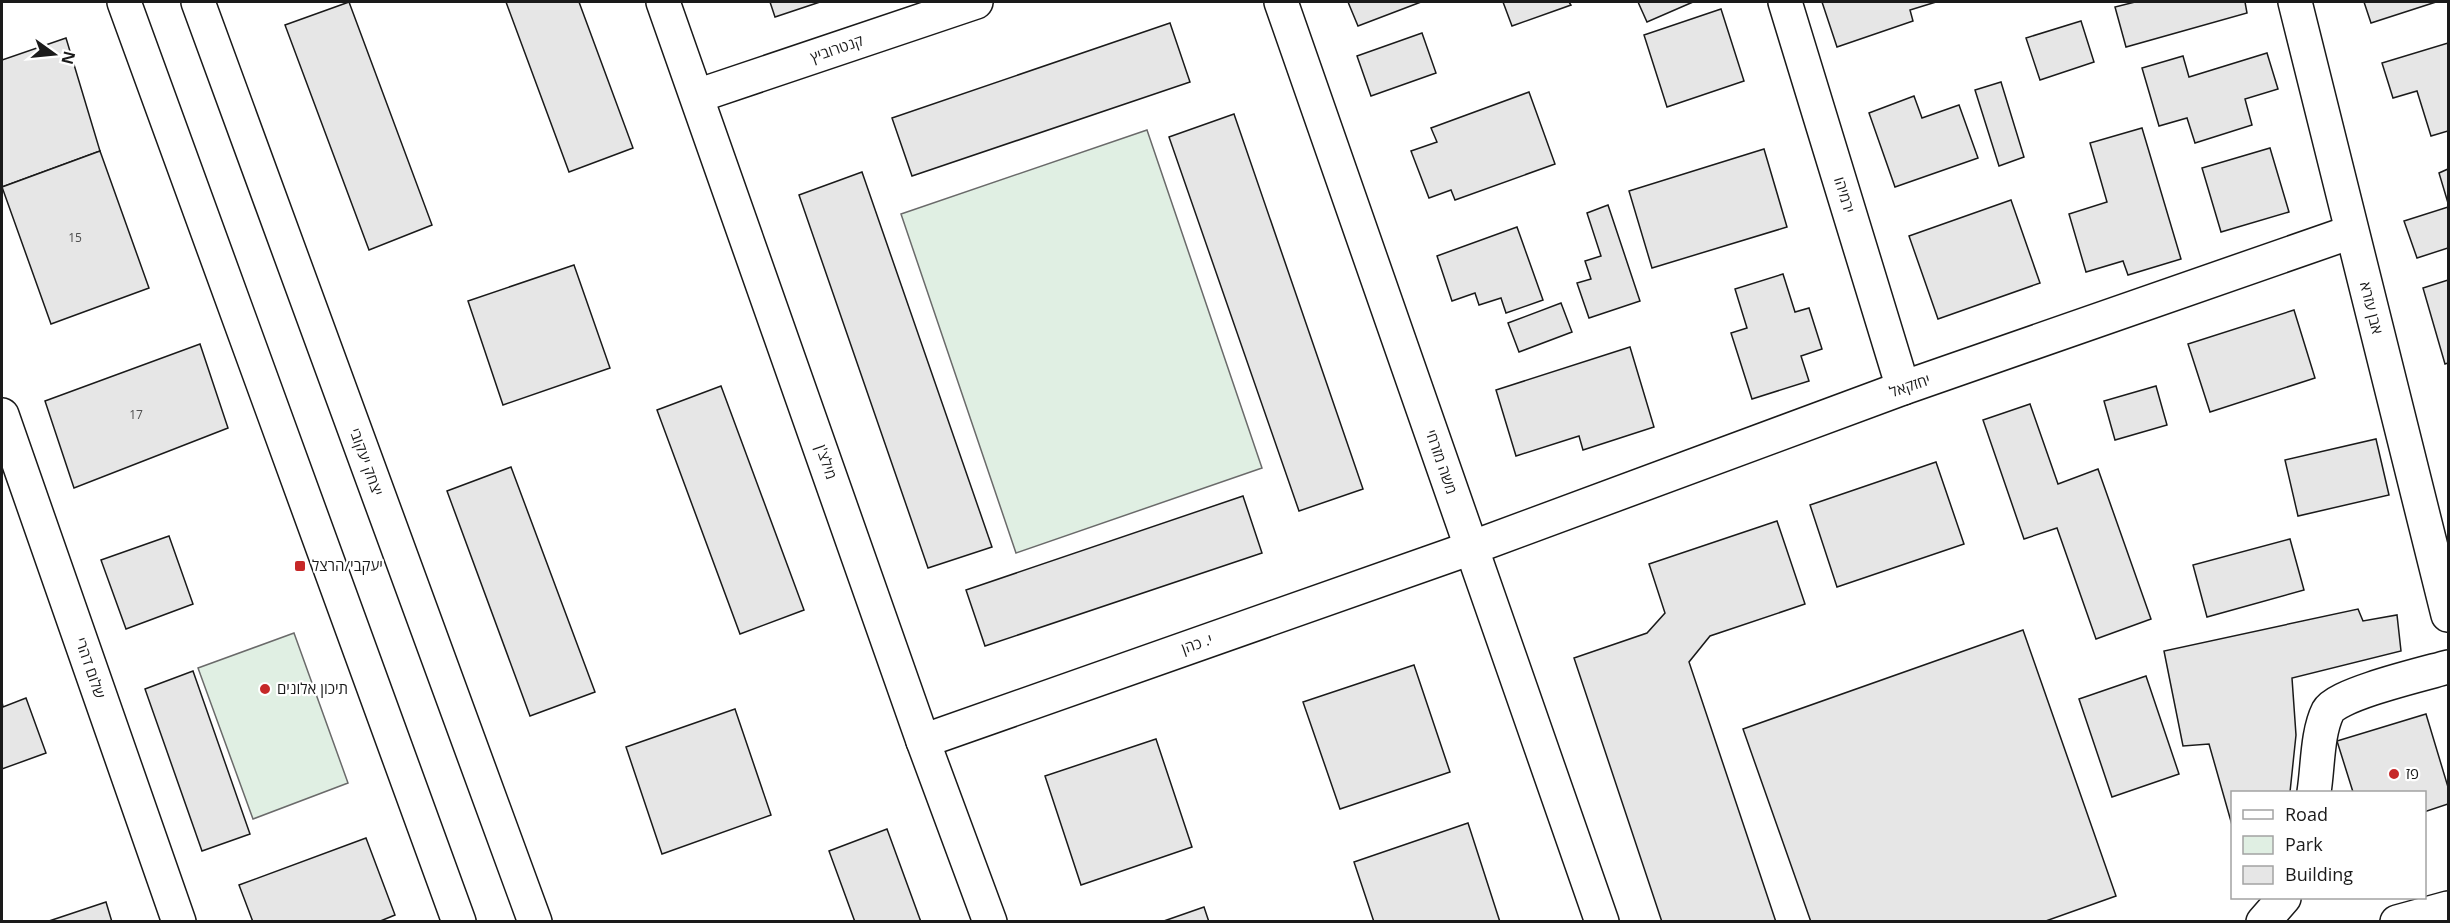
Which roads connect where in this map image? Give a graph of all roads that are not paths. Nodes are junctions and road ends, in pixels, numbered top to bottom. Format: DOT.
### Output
graph roads {
  1 [pos="124,2"];
  2 [pos="198,2"];
  3 [pos="663,2"];
  4 [pos="976,2"];
  5 [pos="1281,2"];
  6 [pos="1785,2"];
  7 [pos="2295,2"];
  8 [pos="697,96"];
  9 [pos="2351,232"];
  10 [pos="1903,388"];
  11 [pos="2,415"];
  12 [pos="1471,548"];
  13 [pos="2448,615"];
  14 [pos="2448,667"];
  15 [pos="923,741"];
  16 [pos="2314,791"];
  17 [pos="2282,899"];
  18 [pos="2448,908"];
  19 [pos="179,921"];
  20 [pos="459,921"];
  21 [pos="535,921"];
  22 [pos="990,921"];
  23 [pos="1602,921"];
  24 [pos="2263,921"];
  25 [pos="2397,921"];
  1 -- 20 [label="street"];
  2 -- 21 [label="street, יצחק יעקובי"];
  3 -- 8 [label="street, מילצ'ן"];
  4 -- 8 [label="street, קנטרוביץ"];
  5 -- 12 [label="street, משה מזרחי"];
  6 -- 10 [label="street, ירמיהו"];
  7 -- 9 [label="street, אבן עזרא"];
  8 -- 15 [label="street, מילצ'ן"];
  9 -- 10 [label="street, יחזקאל"];
  9 -- 13 [label="street, אבן עזרא"];
  10 -- 12 [label="street, יחזקאל"];
  11 -- 19 [label="street, שלום דהרי"];
  12 -- 15 [label="street, י. כהן"];
  12 -- 23 [label="street, משה מזרחי"];
  14 -- 16 [label="street"];
  15 -- 22 [label="street, מילצ'ן"];
  17 -- 24 [label="street"];
  18 -- 25 [label="street"];
}
